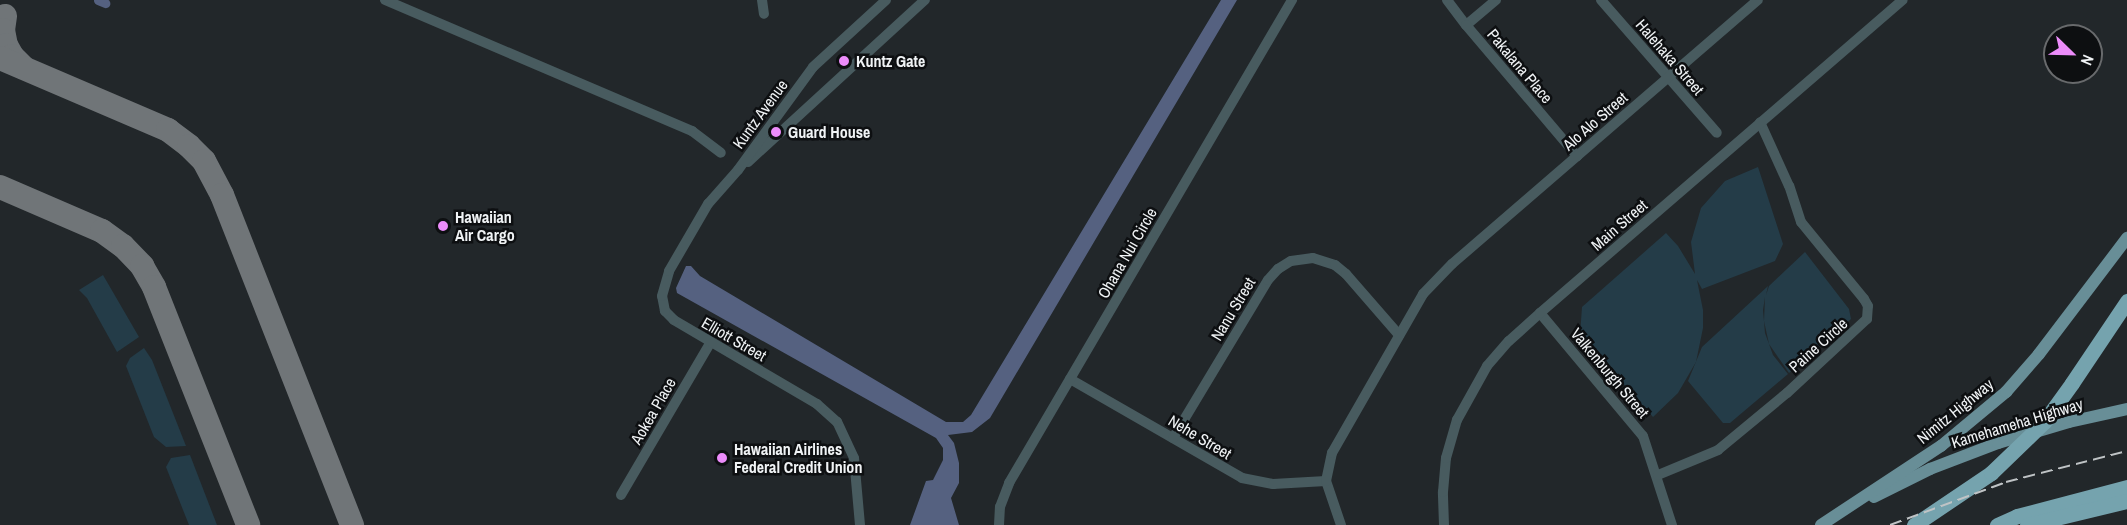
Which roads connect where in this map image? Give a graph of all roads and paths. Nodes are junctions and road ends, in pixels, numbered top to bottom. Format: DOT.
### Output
graph roads {
  1 [pos="385,0"];
  2 [pos="762,0"];
  3 [pos="886,0"];
  4 [pos="925,0"];
  5 [pos="1292,0"];
  6 [pos="1447,0"];
  7 [pos="1496,0"];
  8 [pos="1601,0"];
  9 [pos="1758,0"];
  10 [pos="1902,0"];
  11 [pos="764,14"];
  12 [pos="1466,25"];
  13 [pos="1667,78"];
  14 [pos="1760,122"];
  15 [pos="1717,133"];
  16 [pos="721,153"];
  17 [pos="1577,156"];
  18 [pos="738,170"];
  19 [pos="2127,238"];
  20 [pos="2127,301"];
  21 [pos="1540,313"];
  22 [pos="1399,335"];
  23 [pos="710,343"];
  24 [pos="1070,379"];
  25 [pos="2127,410"];
  26 [pos="1173,438"];
  27 [pos="1658,475"];
  28 [pos="1326,481"];
  29 [pos="2127,487"];
  30 [pos="621,495"];
  31 [pos="2127,501"];
  32 [pos="860,525"];
  33 [pos="999,525"];
  34 [pos="1341,525"];
  35 [pos="1444,525"];
  36 [pos="1672,525"];
  37 [pos="1822,525"];
  38 [pos="1914,525"];
  39 [pos="1997,525"];
  40 [pos="2027,525"];
  1 -- 16 [label="street"];
  2 -- 11 [label="street"];
  3 -- 18 [label="street, Kuntz Avenue"];
  4 -- 18 [label="street, Kuntz Avenue"];
  5 -- 24 [label="street, Ohana Nui Circle"];
  6 -- 12 [label="street"];
  7 -- 12 [label="street, Pakalana Place"];
  8 -- 13 [label="street, Halehaka Street"];
  9 -- 13 [label="street, Alo Alo Street"];
  10 -- 14 [label="street, Main Street"];
  12 -- 17 [label="street, Pakalana Place"];
  13 -- 15 [label="street, Halehaka Street"];
  13 -- 17 [label="street, Alo Alo Street"];
  14 -- 21 [label="street, Main Street"];
  14 -- 27 [label="street, Paine Circle"];
  17 -- 22 [label="street, Alo Alo Street"];
  18 -- 23 [label="street, Elliott Street"];
  19 -- 37 [label="main road, Nimitz Highway"];
  20 -- 38 [label="highway, bridge"];
  21 -- 27 [label="street, Valkenburgh Street"];
  21 -- 35 [label="street, Main Street"];
  22 -- 26 [label="street, Nanu Street"];
  22 -- 28 [label="street"];
  23 -- 30 [label="street, Aokea Place"];
  23 -- 32 [label="street, Elliott Street"];
  24 -- 26 [label="street, Nehe Street"];
  24 -- 33 [label="street, Ohana Nui Circle"];
  25 -- 37 [label="main road, Kamehameha Highway"];
  26 -- 28 [label="street, Nehe Street"];
  27 -- 36 [label="street, Valkenburgh Street"];
  28 -- 34 [label="street"];
  29 -- 39 [label="highway"];
  31 -- 40 [label="highway"];
}
